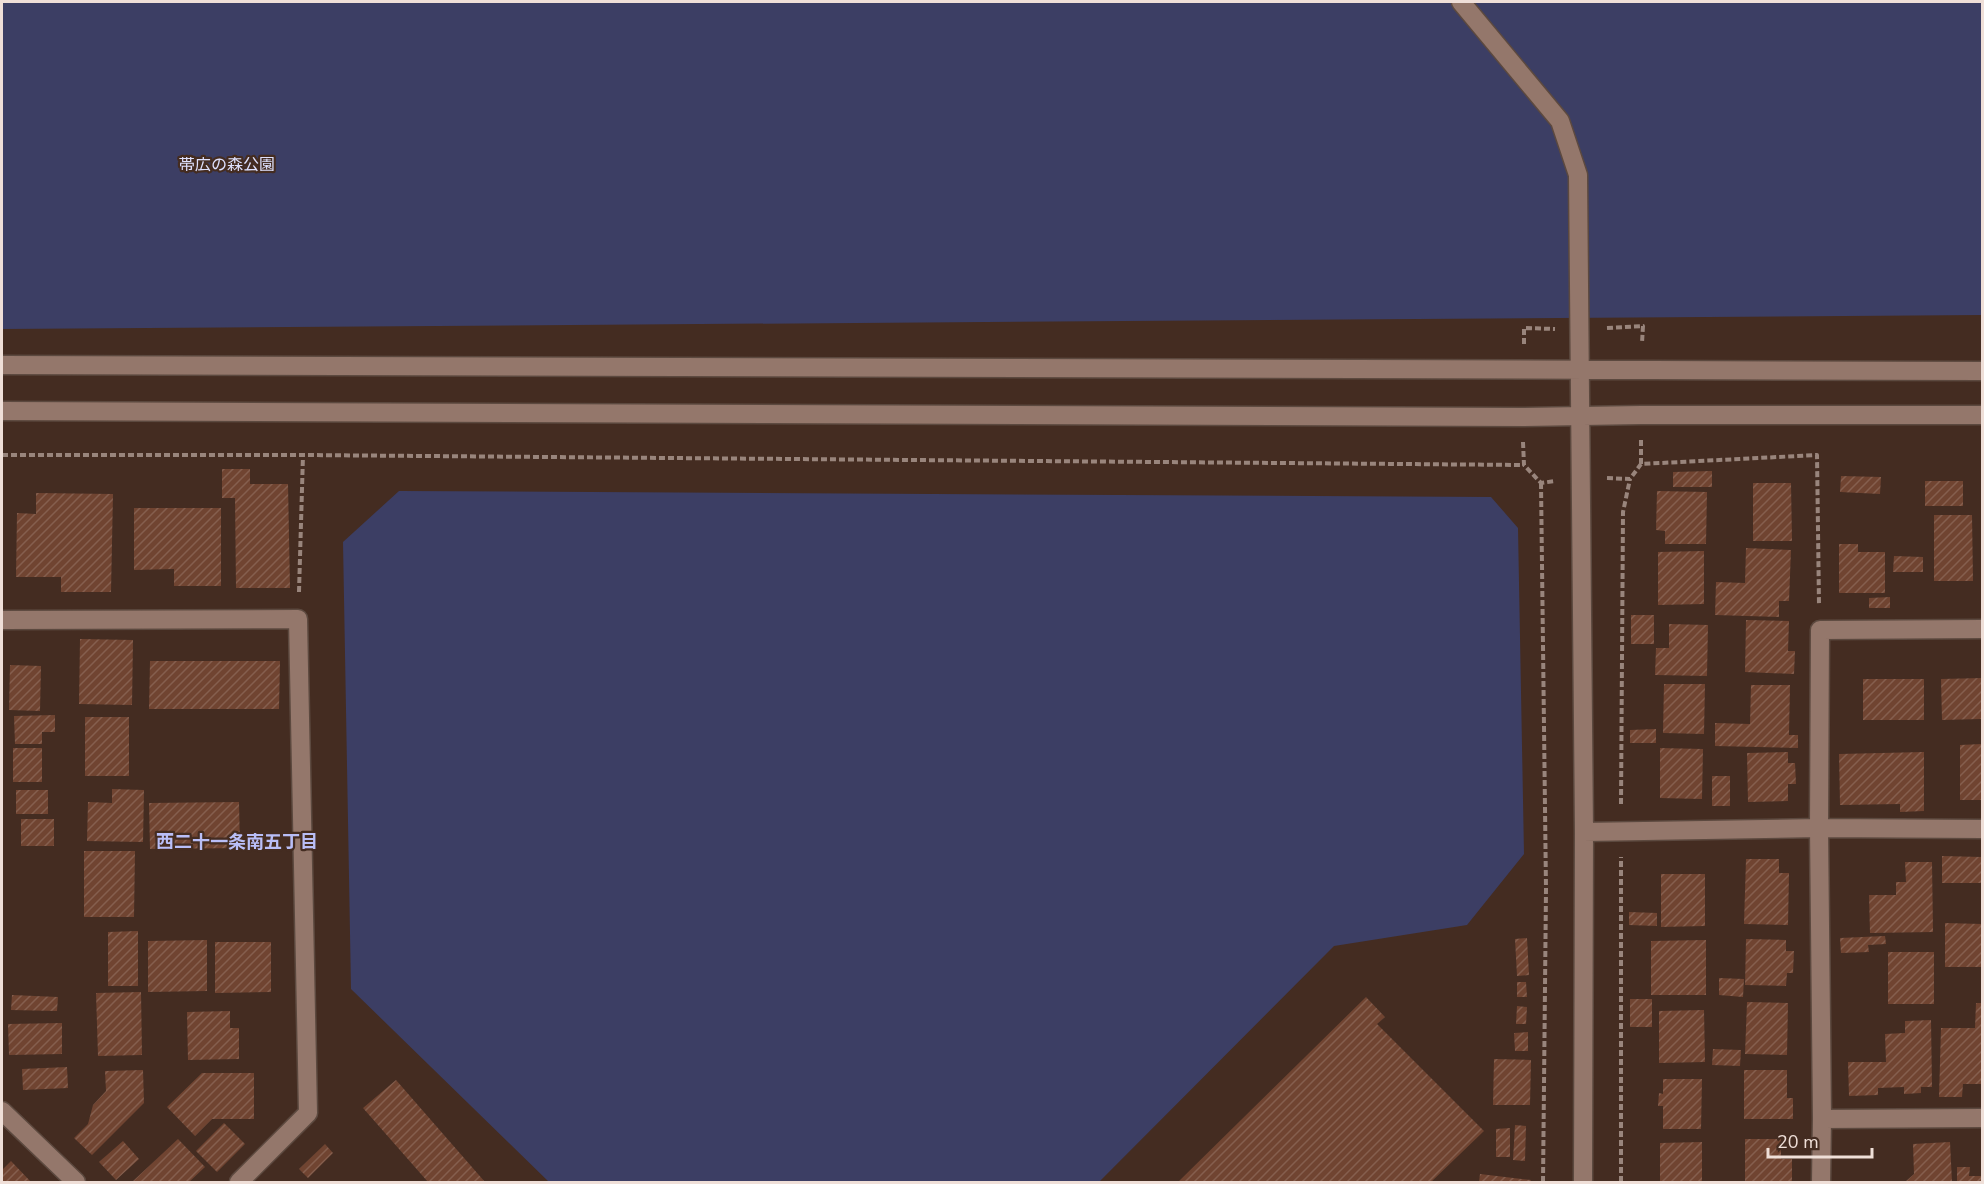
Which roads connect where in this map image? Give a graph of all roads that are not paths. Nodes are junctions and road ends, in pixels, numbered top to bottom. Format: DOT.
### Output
graph roads {
  1 [pos="1461,2"];
  2 [pos="2,365"];
  3 [pos="1580,370"];
  4 [pos="1983,371"];
  5 [pos="2,411"];
  6 [pos="1983,415"];
  7 [pos="1581,417"];
  8 [pos="2,620"];
  9 [pos="1983,629"];
  10 [pos="1819,828"];
  11 [pos="1983,829"];
  12 [pos="1584,832"];
  13 [pos="2,1112"];
  14 [pos="1983,1118"];
  15 [pos="1822,1119"];
  16 [pos="76,1182"];
  17 [pos="238,1182"];
  18 [pos="1583,1182"];
  19 [pos="1821,1182"];
  1 -- 3 [label="street"];
  2 -- 3 [label="street"];
  3 -- 4 [label="street"];
  3 -- 7 [label="street"];
  5 -- 7 [label="street"];
  6 -- 7 [label="street"];
  7 -- 12 [label="street"];
  8 -- 17 [label="street"];
  9 -- 10 [label="street"];
  10 -- 11 [label="street"];
  10 -- 12 [label="street"];
  10 -- 15 [label="street"];
  12 -- 18 [label="street"];
  13 -- 16 [label="street"];
  14 -- 15 [label="street"];
  15 -- 19 [label="street"];
}
